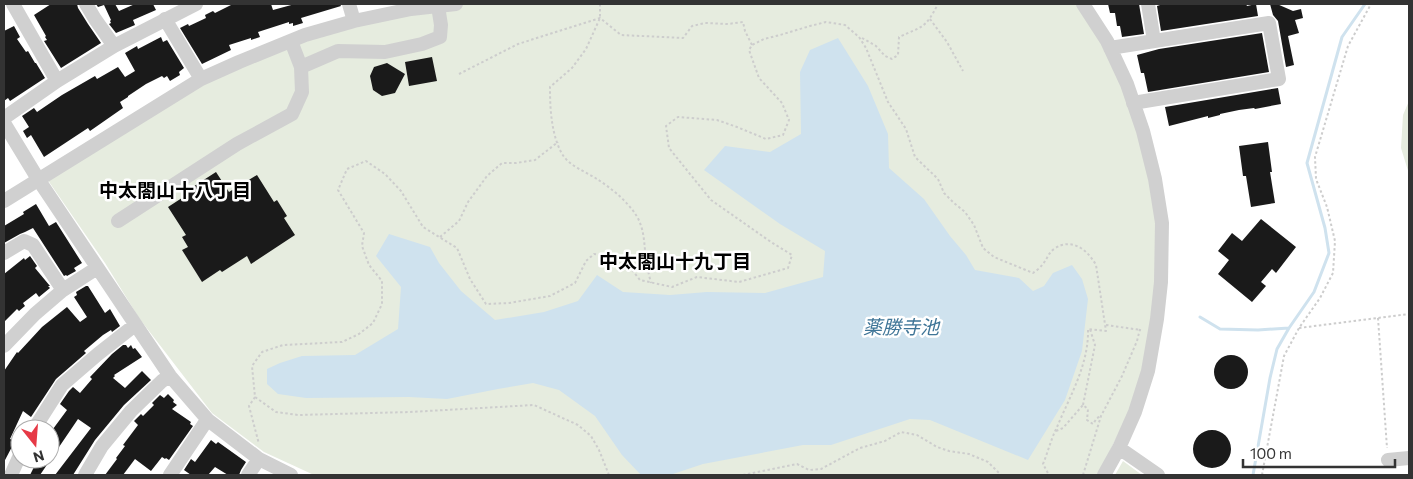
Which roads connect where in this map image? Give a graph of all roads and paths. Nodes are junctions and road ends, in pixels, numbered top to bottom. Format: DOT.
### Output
graph roads {
  1 [pos="13,4"];
  2 [pos="86,4"];
  3 [pos="196,4"];
  4 [pos="349,4"];
  5 [pos="456,4"];
  6 [pos="600,4"];
  7 [pos="938,4"];
  8 [pos="1083,4"];
  9 [pos="1148,4"];
  10 [pos="1371,4"];
  11 [pos="438,6"];
  12 [pos="600,18"];
  13 [pos="165,19"];
  14 [pos="930,19"];
  15 [pos="354,21"];
  16 [pos="859,37"];
  17 [pos="291,41"];
  18 [pos="1154,41"];
  19 [pos="752,45"];
  20 [pos="114,46"];
  21 [pos="1110,48"];
  22 [pos="301,67"];
  23 [pos="963,71"];
  24 [pos="460,74"];
  25 [pos="201,79"];
  26 [pos="57,81"];
  27 [pos="1133,103"];
  28 [pos="4,118"];
  29 [pos="4,122"];
  30 [pos="558,142"];
  31 [pos="38,179"];
  32 [pos="4,201"];
  33 [pos="118,222"];
  34 [pos="440,237"];
  35 [pos="4,253"];
  36 [pos="97,268"];
  37 [pos="651,282"];
  38 [pos="63,290"];
  39 [pos="1409,314"];
  40 [pos="1378,318"];
  41 [pos="135,325"];
  42 [pos="1105,325"];
  43 [pos="1299,328"];
  44 [pos="1090,329"];
  45 [pos="4,346"];
  46 [pos="170,376"];
  47 [pos="255,396"];
  48 [pos="1083,405"];
  49 [pos="1102,416"];
  50 [pos="40,419"];
  51 [pos="207,420"];
  52 [pos="1055,432"];
  53 [pos="1119,448"];
  54 [pos="260,455"];
  55 [pos="1409,458"];
  56 [pos="1388,460"];
  57 [pos="85,475"];
  58 [pos="170,475"];
  59 [pos="248,475"];
  60 [pos="290,475"];
  61 [pos="609,475"];
  62 [pos="743,475"];
  63 [pos="1001,475"];
  64 [pos="1049,475"];
  65 [pos="1084,475"];
  66 [pos="1104,475"];
  67 [pos="1158,475"];
  68 [pos="1262,475"];
  1 -- 26 [label="street"];
  2 -- 20 [label="street"];
  3 -- 13 [label="street"];
  4 -- 15 [label="street"];
  5 -- 11 [label="street"];
  6 -- 12 [label="path"];
  7 -- 14 [label="path"];
  8 -- 21 [label="street"];
  9 -- 18 [label="street"];
  10 -- 43 [label="path"];
  11 -- 15 [label="street"];
  11 -- 22 [label="street"];
  12 -- 19 [label="path"];
  12 -- 24 [label="path"];
  12 -- 30 [label="path"];
  13 -- 20 [label="street"];
  13 -- 25 [label="street"];
  14 -- 16 [label="path"];
  14 -- 23 [label="path"];
  15 -- 17 [label="street"];
  16 -- 19 [label="path"];
  16 -- 42 [label="path"];
  17 -- 22 [label="street"];
  17 -- 25 [label="street"];
  18 -- 21 [label="street"];
  18 -- 27 [label="street"];
  19 -- 37 [label="path"];
  20 -- 26 [label="street"];
  21 -- 27 [label="street"];
  22 -- 33 [label="street"];
  25 -- 31 [label="street"];
  26 -- 28 [label="street"];
  27 -- 53 [label="street"];
  29 -- 31 [label="street"];
  30 -- 34 [label="path"];
  30 -- 37 [label="path"];
  31 -- 32 [label="street"];
  31 -- 36 [label="street"];
  34 -- 37 [label="path"];
  34 -- 47 [label="path"];
  35 -- 38 [label="street"];
  36 -- 38 [label="street"];
  36 -- 41 [label="street"];
  38 -- 45 [label="street"];
  39 -- 40 [label="path"];
  40 -- 43 [label="path"];
  40 -- 56 [label="path"];
  41 -- 46 [label="street"];
  41 -- 50 [label="street"];
  42 -- 44 [label="path"];
  42 -- 49 [label="path"];
  43 -- 68 [label="path"];
  44 -- 48 [label="path"];
  44 -- 52 [label="path"];
  46 -- 51 [label="street"];
  46 -- 57 [label="street"];
  47 -- 54 [label="path"];
  47 -- 61 [label="path"];
  48 -- 49 [label="path"];
  48 -- 52 [label="path"];
  49 -- 65 [label="path"];
  51 -- 54 [label="street"];
  51 -- 58 [label="street"];
  52 -- 64 [label="path"];
  53 -- 66 [label="street"];
  53 -- 67 [label="street"];
  54 -- 59 [label="street"];
  54 -- 60 [label="street"];
  55 -- 56 [label="street"];
  62 -- 63 [label="path"];
}
